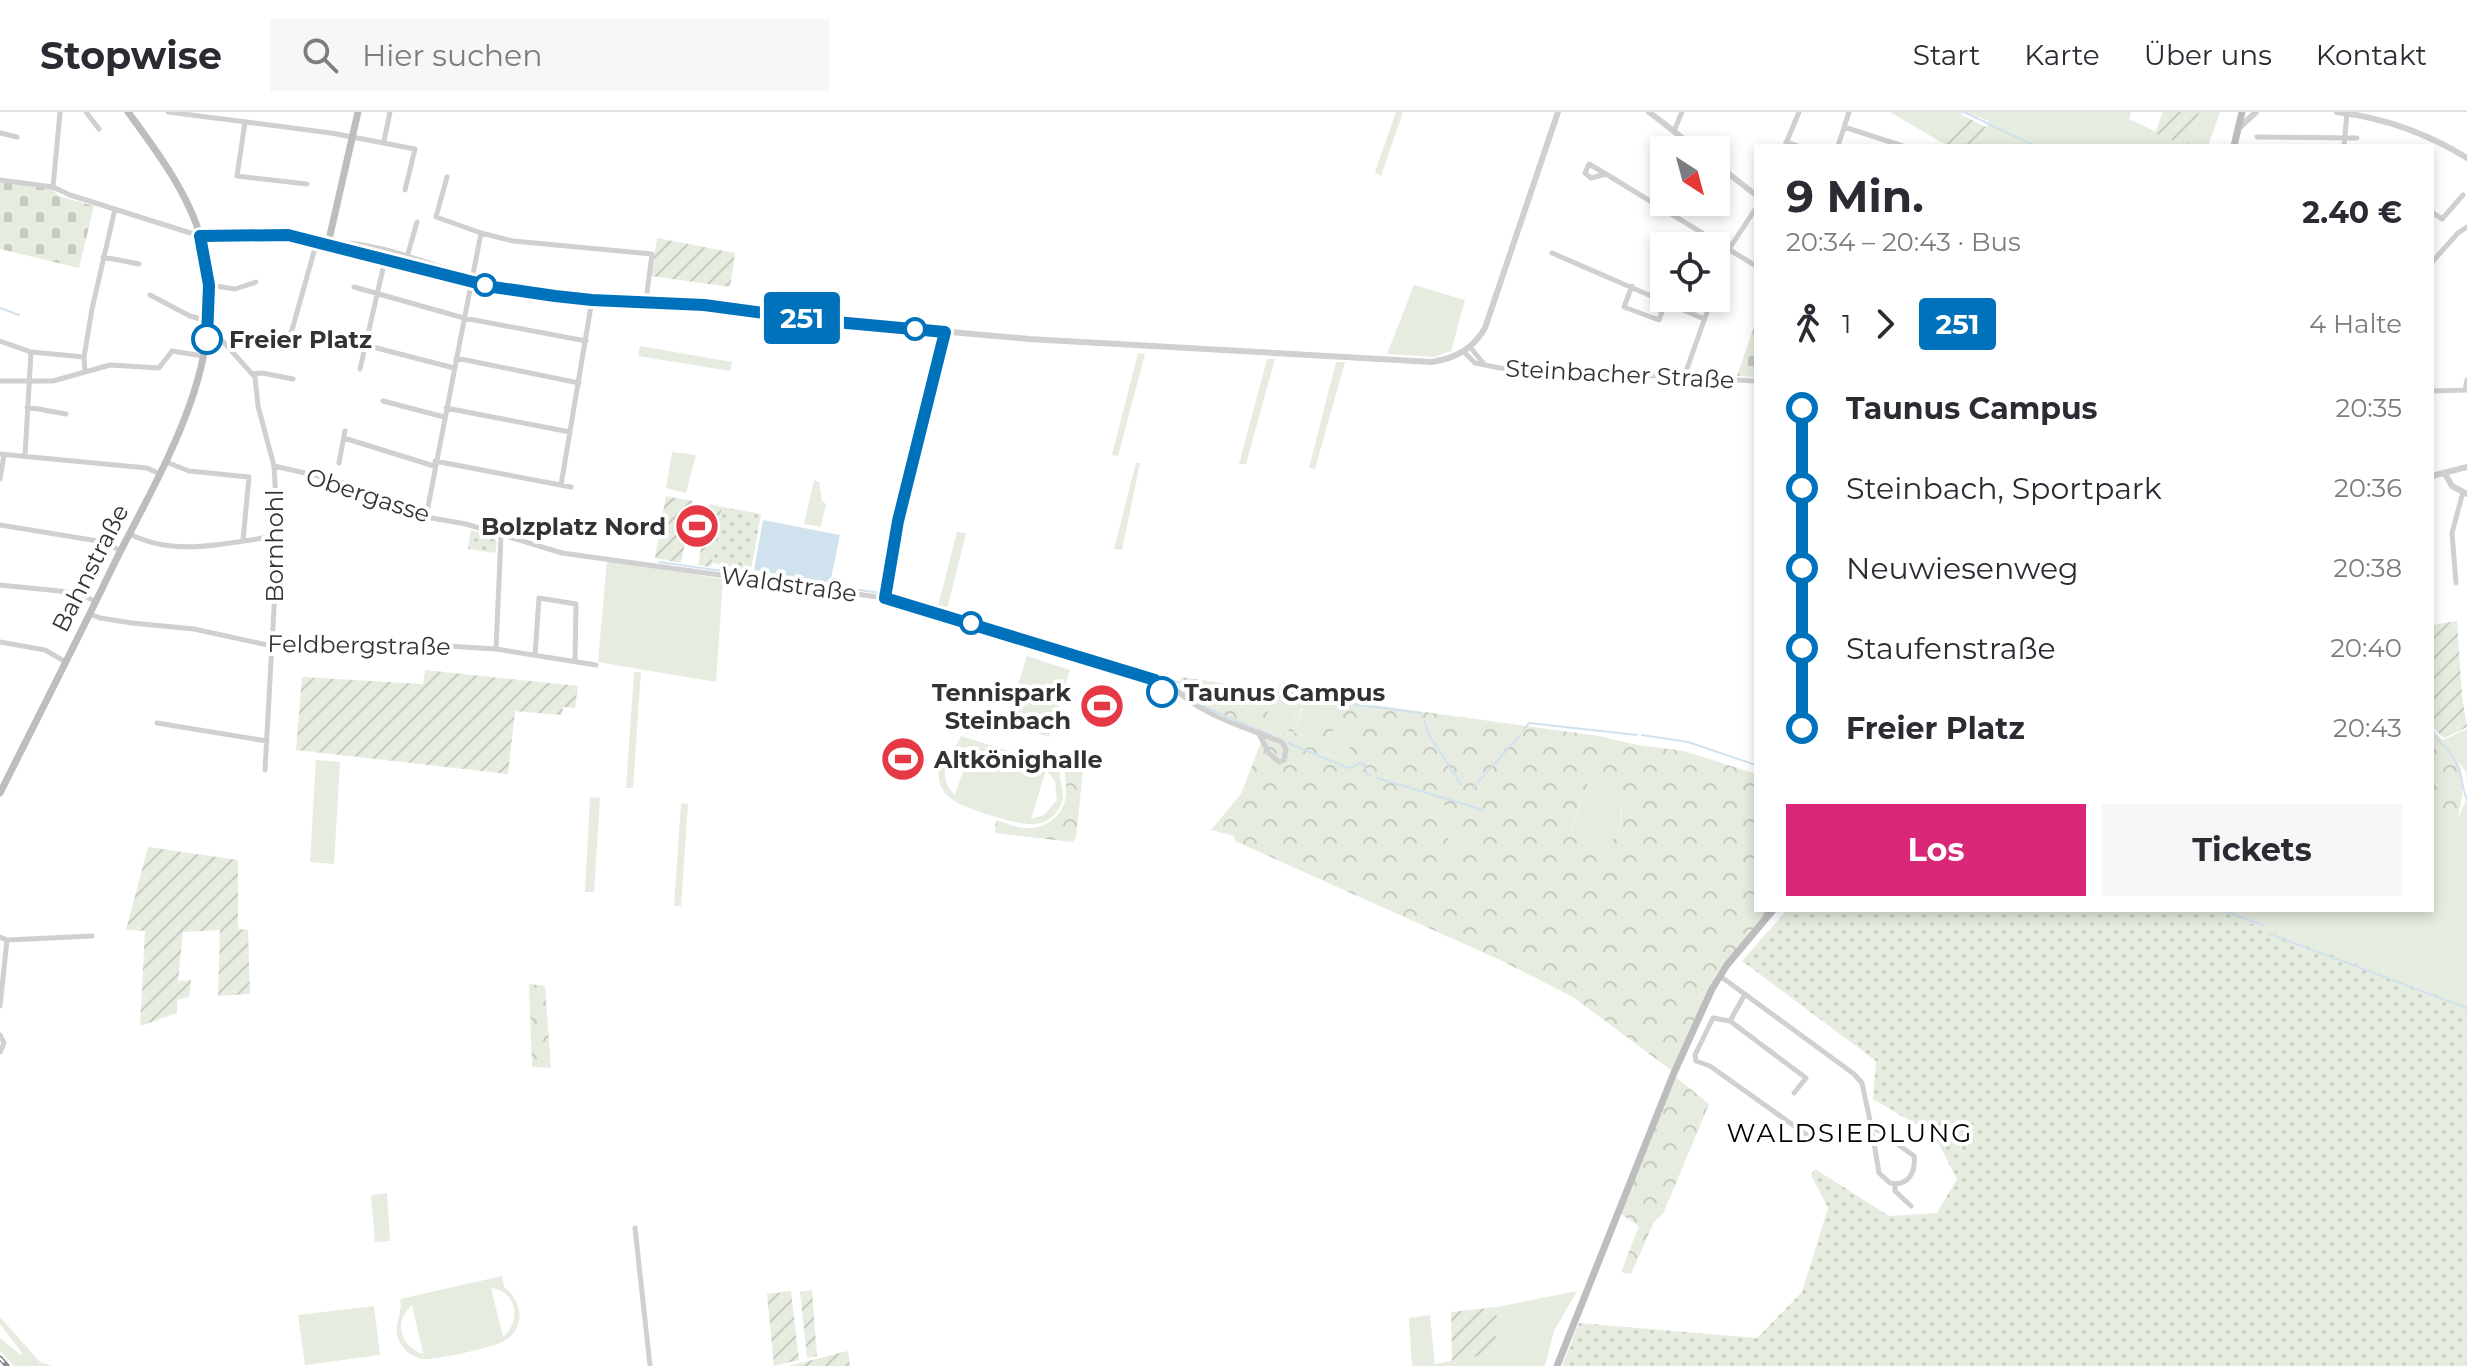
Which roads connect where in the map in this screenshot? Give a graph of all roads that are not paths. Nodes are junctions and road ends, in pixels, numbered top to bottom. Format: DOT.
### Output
graph roads {
  1 [pos="60,112"];
  2 [pos="86,112"];
  3 [pos="128,112"];
  4 [pos="168,112"];
  5 [pos="355,112"];
  6 [pos="390,112"];
  7 [pos="1558,112"];
  8 [pos="1649,112"];
  9 [pos="1682,112"];
  10 [pos="1799,112"];
  11 [pos="1849,112"];
  12 [pos="2242,112"];
  13 [pos="2256,112"];
  14 [pos="2337,112"];
  15 [pos="2347,113"];
  16 [pos="245,122"];
  17 [pos="1844,127"];
  18 [pos="99,129"];
  19 [pos="2238,130"];
  20 [pos="1674,131"];
  21 [pos="0,133"];
  22 [pos="352,133"];
  23 [pos="1680,136"];
  24 [pos="17,137"];
  25 [pos="2257,137"];
  26 [pos="2357,138"];
  27 [pos="384,141"];
  28 [pos="2344,143"];
  29 [pos="1785,144"];
  30 [pos="1839,144"];
  31 [pos="1897,144"];
  32 [pos="2234,144"];
  33 [pos="2467,158"];
  34 [pos="1606,174"];
  35 [pos="1730,175"];
  36 [pos="447,177"];
  37 [pos="0,180"];
  38 [pos="307,184"];
  39 [pos="53,187"];
  40 [pos="405,190"];
  41 [pos="1754,193"];
  42 [pos="2463,195"];
  43 [pos="115,209"];
  44 [pos="1754,211"];
  45 [pos="2434,213"];
  46 [pos="417,222"];
  47 [pos="2467,227"];
  48 [pos="1701,232"];
  49 [pos="481,233"];
  50 [pos="200,236"];
  51 [pos="317,241"];
  52 [pos="328,244"];
  53 [pos="1730,247"];
  54 [pos="1730,250"];
  55 [pos="1552,253"];
  56 [pos="103,257"];
  57 [pos="407,257"];
  58 [pos="385,260"];
  59 [pos="2434,260"];
  60 [pos="139,264"];
  61 [pos="1754,265"];
  62 [pos="256,282"];
  63 [pos="471,282"];
  64 [pos="209,285"];
  65 [pos="1632,286"];
  66 [pos="354,287"];
  67 [pos="377,294"];
  68 [pos="1650,294"];
  69 [pos="150,295"];
  70 [pos="592,300"];
  71 [pos="646,300"];
  72 [pos="1662,312"];
  73 [pos="1689,312"];
  74 [pos="1707,312"];
  75 [pos="464,318"];
  76 [pos="1704,319"];
  77 [pos="209,324"];
  78 [pos="945,332"];
  79 [pos="0,341"];
  80 [pos="297,341"];
  81 [pos="586,341"];
  82 [pos="365,345"];
  83 [pos="1467,350"];
  84 [pos="31,352"];
  85 [pos="204,356"];
  86 [pos="84,357"];
  87 [pos="456,358"];
  88 [pos="454,368"];
  89 [pos="360,369"];
  90 [pos="85,372"];
  91 [pos="252,374"];
  92 [pos="1684,377"];
  93 [pos="293,379"];
  94 [pos="2467,380"];
  95 [pos="0,381"];
  96 [pos="1754,381"];
  97 [pos="28,382"];
  98 [pos="579,383"];
  99 [pos="2466,390"];
  100 [pos="2434,391"];
  101 [pos="383,401"];
  102 [pos="27,407"];
  103 [pos="446,408"];
  104 [pos="66,414"];
  105 [pos="444,417"];
  106 [pos="570,432"];
  107 [pos="2,454"];
  108 [pos="25,456"];
  109 [pos="166,462"];
  110 [pos="339,463"];
  111 [pos="435,464"];
  112 [pos="274,466"];
  113 [pos="2467,467"];
  114 [pos="160,474"];
  115 [pos="2445,474"];
  116 [pos="2434,476"];
  117 [pos="0,479"];
  118 [pos="561,485"];
  119 [pos="571,487"];
  120 [pos="2465,493"];
  121 [pos="426,517"];
  122 [pos="0,525"];
  123 [pos="130,534"];
  124 [pos="278,536"];
  125 [pos="501,536"];
  126 [pos="243,540"];
  127 [pos="121,551"];
  128 [pos="603,557"];
  129 [pos="2456,583"];
  130 [pos="0,585"];
  131 [pos="885,598"];
  132 [pos="96,602"];
  133 [pos="90,614"];
  134 [pos="0,642"];
  135 [pos="272,646"];
  136 [pos="496,649"];
  137 [pos="535,655"];
  138 [pos="575,661"];
  139 [pos="66,662"];
  140 [pos="596,665"];
  141 [pos="1155,680"];
  142 [pos="1177,692"];
  143 [pos="157,723"];
  144 [pos="1258,732"];
  145 [pos="267,741"];
  146 [pos="265,770"];
  147 [pos="0,793"];
  148 [pos="1771,912"];
  149 [pos="92,936"];
  150 [pos="0,937"];
  151 [pos="7,940"];
  152 [pos="1720,976"];
  153 [pos="1745,994"];
  154 [pos="0,1006"];
  155 [pos="1730,1021"];
  156 [pos="0,1035"];
  157 [pos="0,1052"];
  158 [pos="1794,1093"];
  159 [pos="1871,1125"];
  160 [pos="1814,1140"];
  161 [pos="1895,1185"];
  162 [pos="1911,1206"];
  163 [pos="635,1228"];
  164 [pos="650,1366"];
  165 [pos="1557,1366"];
  1 -- 39 [label="street"];
  2 -- 18 [label="street"];
  3 -- 50 [label="main road, Bahnstraße"];
  4 -- 16 [label="street"];
  5 -- 22 [label="main road"];
  6 -- 27 [label="street"];
  7 -- 83 [label="street"];
  8 -- 20 [label="street"];
  9 -- 20 [label="street"];
  10 -- 29 [label="street"];
  11 -- 17 [label="street"];
  12 -- 19 [label="main road"];
  13 -- 19 [label="street"];
  14 -- 15 [label="street"];
  15 -- 28 [label="street"];
  15 -- 33 [label="street"];
  16 -- 22 [label="street"];
  16 -- 38 [label="street"];
  17 -- 30 [label="street"];
  17 -- 31 [label="street"];
  19 -- 32 [label="main road"];
  20 -- 23 [label="street"];
  21 -- 24 [label="street"];
  22 -- 27 [label="street"];
  22 -- 52 [label="main road"];
  25 -- 28 [label="street"];
  26 -- 28 [label="street"];
  27 -- 40 [label="street"];
  34 -- 48 [label="street"];
  35 -- 41 [label="street"];
  36 -- 49 [label="street"];
  37 -- 39 [label="street"];
  39 -- 43 [label="street"];
  42 -- 45 [label="street"];
  43 -- 50 [label="street"];
  43 -- 56 [label="street"];
  44 -- 53 [label="street"];
  46 -- 57 [label="street"];
  47 -- 59 [label="street"];
  49 -- 63 [label="street"];
  49 -- 71 [label="street"];
  50 -- 51 [label="main road"];
  50 -- 64 [label="main road, Bahnstraße"];
  51 -- 52 [label="main road"];
  51 -- 80 [label="street"];
  52 -- 57 [label="street"];
  52 -- 58 [label="street"];
  54 -- 61 [label="street"];
  55 -- 65 [label="street"];
  56 -- 60 [label="street"];
  56 -- 86 [label="street"];
  57 -- 63 [label="street"];
  58 -- 63 [label="street"];
  58 -- 67 [label="street"];
  62 -- 64 [label="street"];
  63 -- 70 [label="street"];
  63 -- 75 [label="street"];
  64 -- 77 [label="main road, Bahnstraße"];
  65 -- 68 [label="street"];
  65 -- 72 [label="street"];
  66 -- 67 [label="street"];
  67 -- 75 [label="street"];
  67 -- 82 [label="street"];
  69 -- 77 [label="street"];
  70 -- 71 [label="street"];
  70 -- 81 [label="street"];
  71 -- 78 [label="street"];
  73 -- 76 [label="street"];
  74 -- 76 [label="street"];
  75 -- 81 [label="street"];
  75 -- 87 [label="street"];
  76 -- 92 [label="street"];
  77 -- 85 [label="main road, Bahnstraße"];
  77 -- 91 [label="street"];
  78 -- 83 [label="street"];
  78 -- 131 [label="street"];
  79 -- 84 [label="street"];
  81 -- 98 [label="street"];
  82 -- 88 [label="street"];
  82 -- 89 [label="street"];
  83 -- 92 [label="street, Steinbacher Straße"];
  84 -- 86 [label="street"];
  84 -- 97 [label="street"];
  85 -- 90 [label="street"];
  85 -- 109 [label="main road, Bahnstraße"];
  86 -- 90 [label="street"];
  87 -- 88 [label="street"];
  87 -- 98 [label="street"];
  88 -- 103 [label="street"];
  90 -- 97 [label="street"];
  91 -- 93 [label="street"];
  91 -- 112 [label="street, Bornhohl"];
  92 -- 96 [label="street, Steinbacher Straße"];
  94 -- 99 [label="street"];
  95 -- 97 [label="street"];
  97 -- 102 [label="street"];
  98 -- 106 [label="street"];
  99 -- 100 [label="street"];
  101 -- 105 [label="street"];
  102 -- 104 [label="street"];
  102 -- 108 [label="street"];
  103 -- 105 [label="street"];
  103 -- 106 [label="street"];
  105 -- 111 [label="street"];
  106 -- 118 [label="street"];
  107 -- 108 [label="street"];
  107 -- 117 [label="street"];
  108 -- 114 [label="street"];
  109 -- 114 [label="main road, Bahnstraße"];
  109 -- 126 [label="street"];
  110 -- 111 [label="street"];
  111 -- 118 [label="street"];
  111 -- 121 [label="street"];
  112 -- 121 [label="street, Obergasse"];
  112 -- 124 [label="street, Bornhohl"];
  113 -- 115 [label="street"];
  114 -- 123 [label="main road, Bahnstraße"];
  115 -- 116 [label="street"];
  115 -- 120 [label="street"];
  118 -- 119 [label="street"];
  120 -- 129 [label="street"];
  121 -- 125 [label="street, Obergasse"];
  122 -- 127 [label="street"];
  123 -- 126 [label="street"];
  123 -- 127 [label="main road, Bahnstraße"];
  124 -- 126 [label="street"];
  124 -- 135 [label="street, Bornhohl"];
  125 -- 128 [label="street, Obergasse"];
  125 -- 136 [label="street"];
  127 -- 132 [label="main road, Bahnstraße"];
  128 -- 131 [label="street, Waldstraße"];
  130 -- 132 [label="street"];
  131 -- 141 [label="street, Waldstraße"];
  132 -- 133 [label="main road, Bahnstraße"];
  133 -- 135 [label="street, Feldbergstraße"];
  133 -- 139 [label="main road, Bahnstraße"];
  134 -- 139 [label="street"];
  135 -- 136 [label="street, Feldbergstraße"];
  135 -- 145 [label="street, Bornhohl"];
  136 -- 137 [label="street, Feldbergstraße"];
  137 -- 138 [label="street, Feldbergstraße"];
  137 -- 138 [label="street"];
  138 -- 140 [label="street, Feldbergstraße"];
  139 -- 147 [label="main road, Bahnstraße"];
  141 -- 142 [label="street, Waldstraße"];
  141 -- 142 [label="street, Waldstraße"];
  142 -- 144 [label="street, Waldstraße"];
  143 -- 145 [label="street"];
  144 -- 144 [label="street, Waldstraße"];
  145 -- 146 [label="street, Bornhohl"];
  148 -- 152 [label="main road"];
  149 -- 151 [label="street"];
  150 -- 151 [label="street"];
  151 -- 154 [label="street"];
  152 -- 153 [label="street"];
  152 -- 165 [label="main road"];
  153 -- 155 [label="street"];
  153 -- 159 [label="street"];
  155 -- 158 [label="street"];
  155 -- 160 [label="street"];
  156 -- 157 [label="street"];
  159 -- 161 [label="street"];
  159 -- 161 [label="street"];
  161 -- 162 [label="street"];
  163 -- 164 [label="street"];
}
